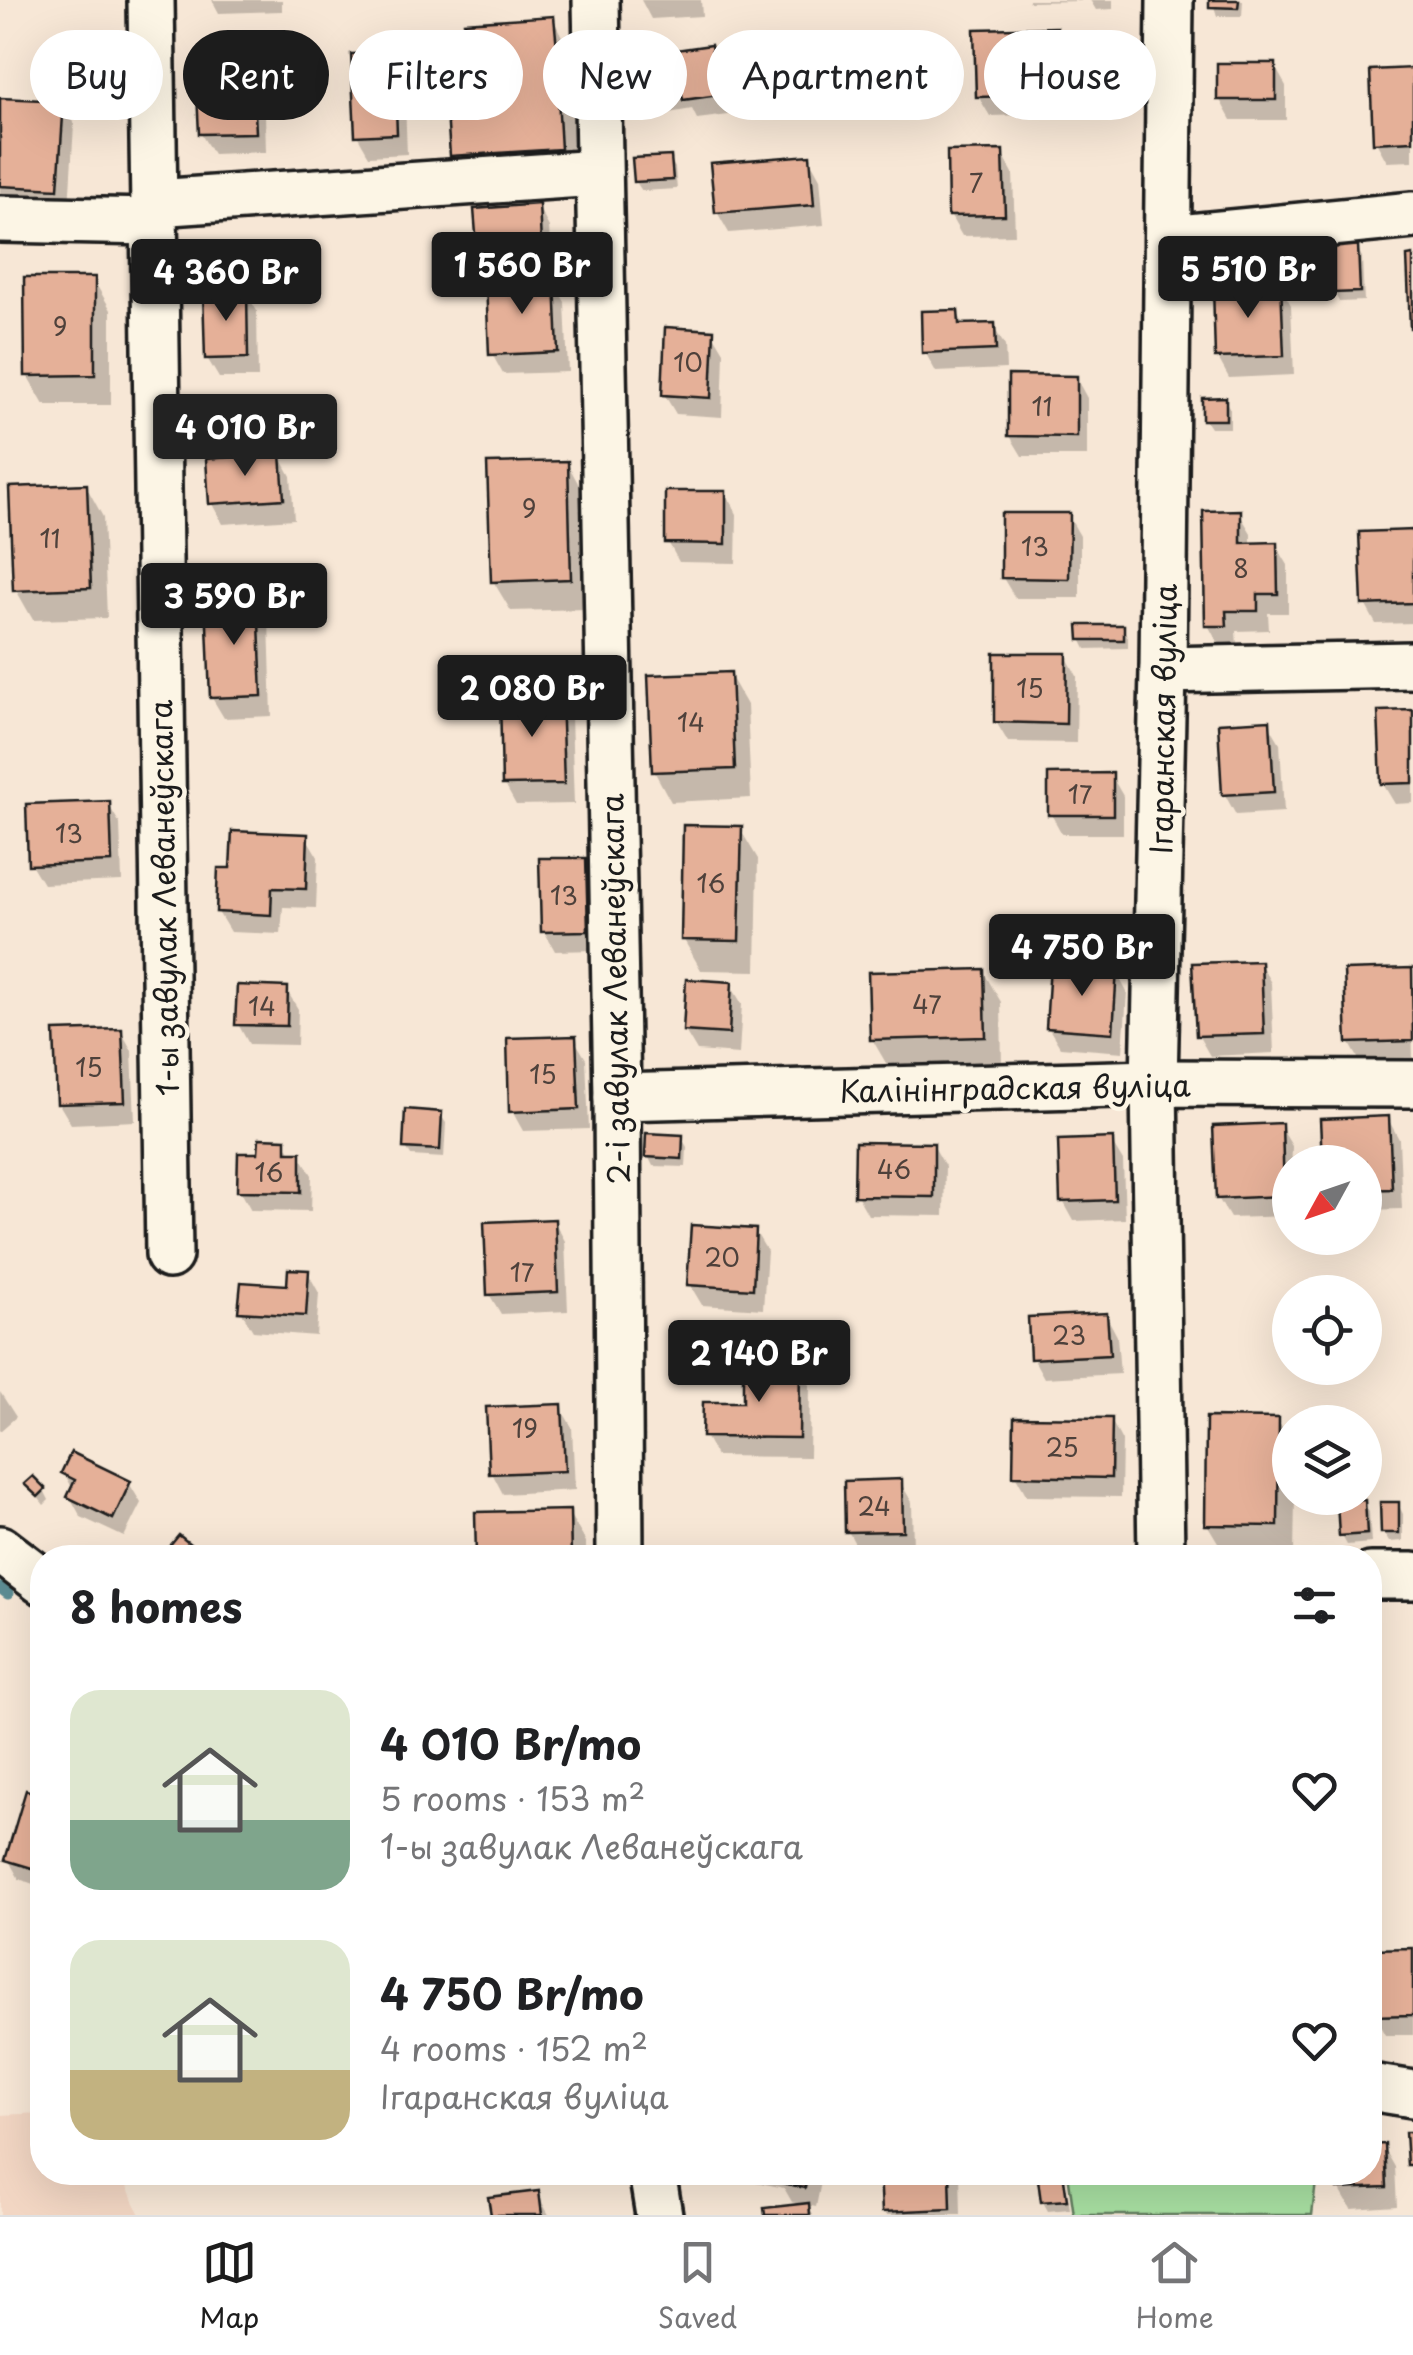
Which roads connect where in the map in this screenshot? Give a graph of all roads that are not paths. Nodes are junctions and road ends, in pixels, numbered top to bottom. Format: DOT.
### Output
graph roads {
  1 [pos="151,0"];
  2 [pos="596,0"];
  3 [pos="1170,0"];
  4 [pos="597,173"];
  5 [pos="154,212"];
  6 [pos="1413,214"];
  7 [pos="0,219"];
  8 [pos="1169,239"];
  9 [pos="1413,665"];
  10 [pos="1163,670"];
  11 [pos="1154,1083"];
  12 [pos="1413,1084"];
  13 [pos="617,1097"];
  14 [pos="168,1256"];
  15 [pos="620,1545"];
  16 [pos="1161,1545"];
  17 [pos="0,1549"];
  18 [pos="30,1573"];
  19 [pos="1382,1576"];
  20 [pos="1413,1576"];
  21 [pos="1382,2089"];
  22 [pos="1413,2094"];
  23 [pos="654,2185"];
  24 [pos="660,2215"];
  1 -- 5 [label="street, 1-ы завулак Леванеўскага"];
  2 -- 4 [label="street, 2-і завулак Леванеўскага"];
  3 -- 8 [label="street, Ігаранская вуліца"];
  4 -- 5 [label="street"];
  4 -- 13 [label="street, 2-і завулак Леванеўскага"];
  5 -- 7 [label="street"];
  5 -- 14 [label="street, 1-ы завулак Леванеўскага"];
  6 -- 8 [label="street"];
  8 -- 10 [label="street, Ігаранская вуліца"];
  9 -- 10 [label="street"];
  10 -- 11 [label="street, Ігаранская вуліца"];
  11 -- 12 [label="street, Калінінградская вуліца"];
  11 -- 13 [label="street, Калінінградская вуліца"];
  11 -- 16 [label="street, Ігаранская вуліца"];
  13 -- 15 [label="street, 2-і завулак Леванеўскага"];
  17 -- 18 [label="street"];
  19 -- 20 [label="street"];
  21 -- 22 [label="street"];
  23 -- 24 [label="street"];
}
